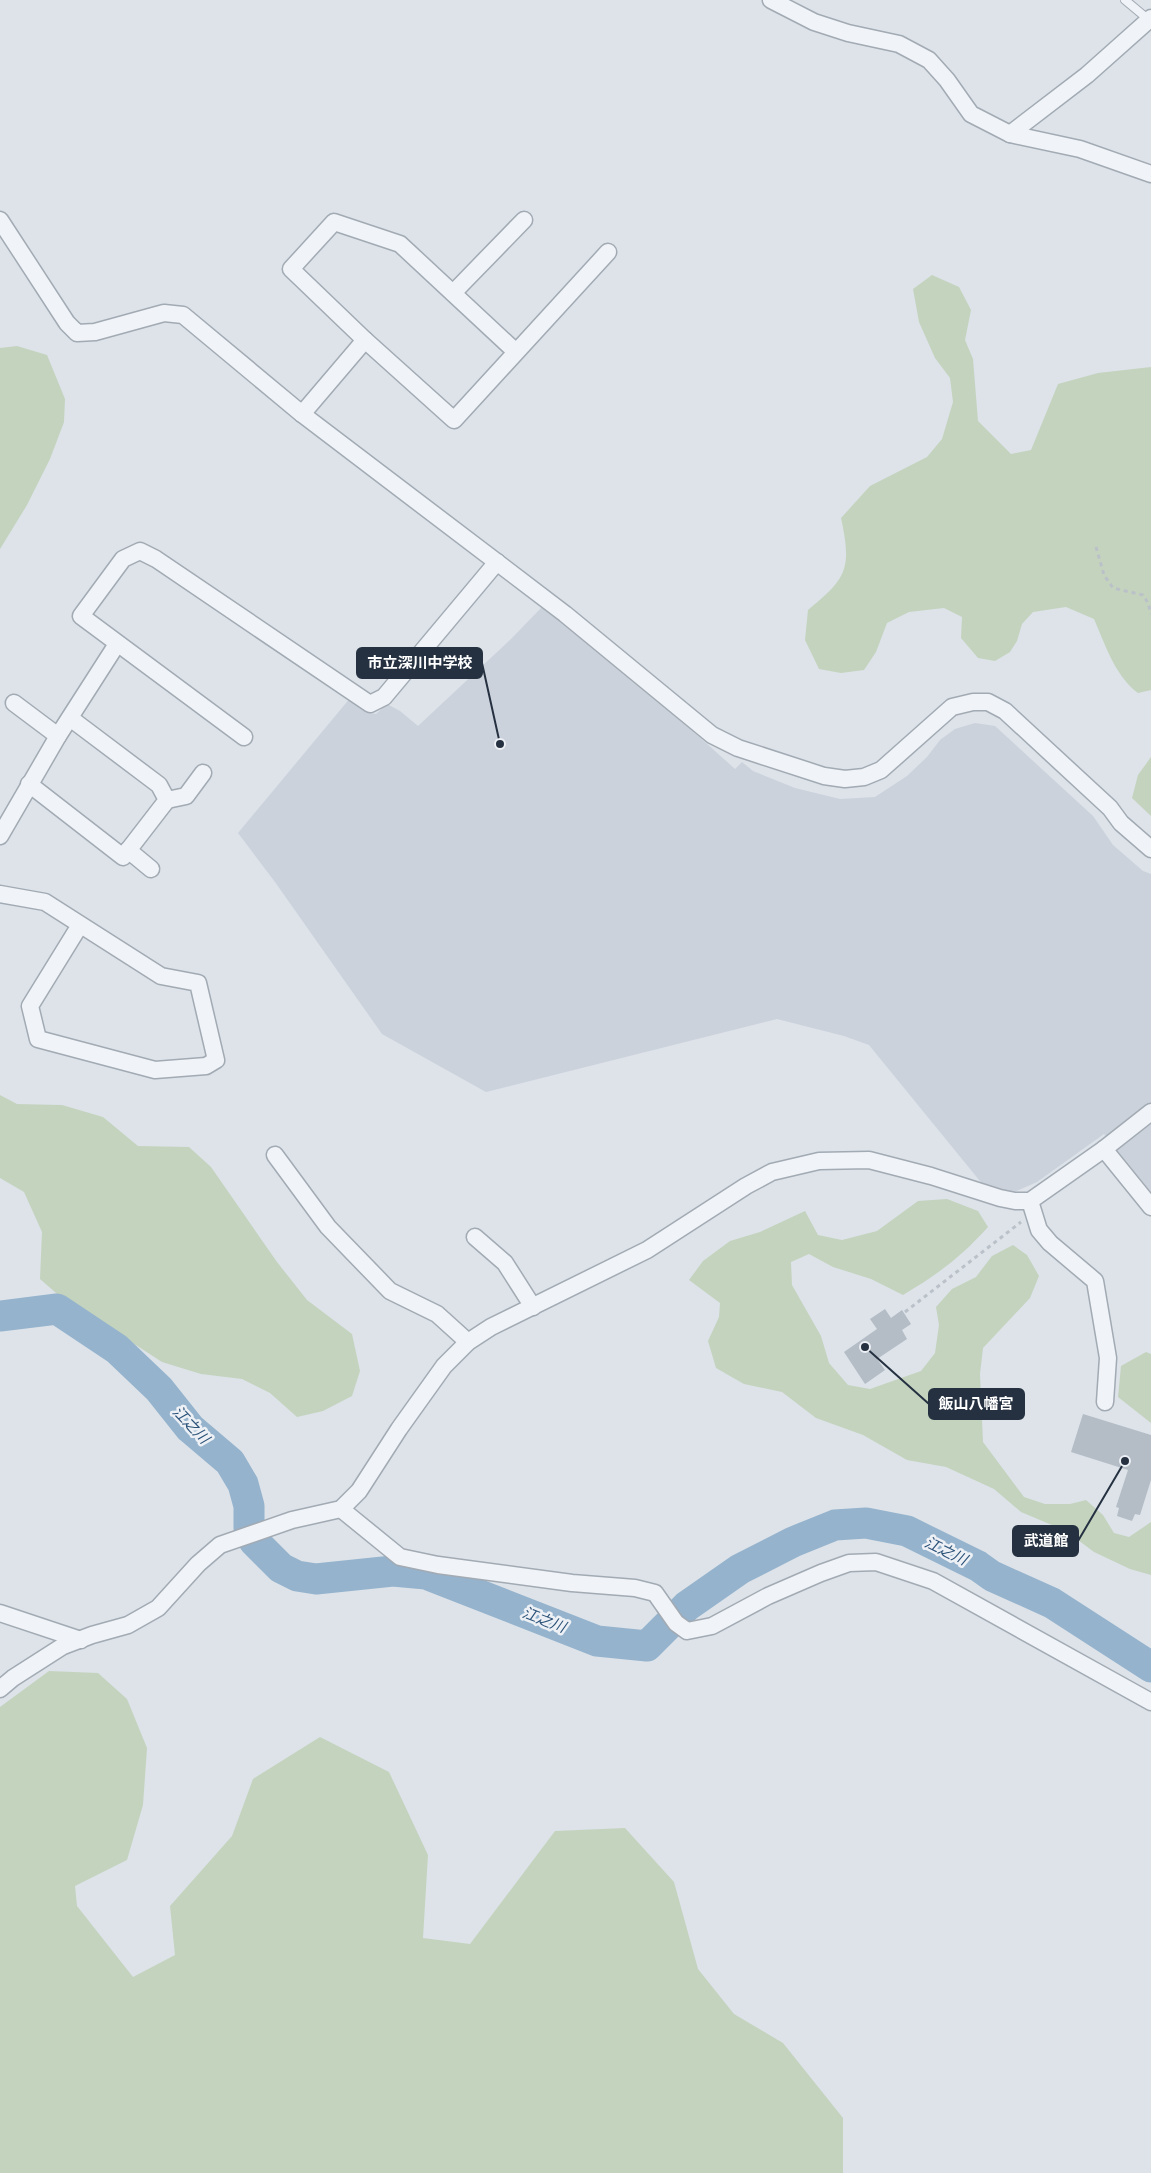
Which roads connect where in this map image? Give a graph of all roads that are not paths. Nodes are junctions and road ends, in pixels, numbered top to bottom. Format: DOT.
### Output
graph roads {
  1 [pos="772,0"];
  2 [pos="1125,0"];
  3 [pos="1150,19"];
  4 [pos="1010,134"];
  5 [pos="1151,174"];
  6 [pos="0,220"];
  7 [pos="524,220"];
  8 [pos="608,252"];
  9 [pos="453,293"];
  10 [pos="365,340"];
  11 [pos="516,352"];
  12 [pos="302,414"];
  13 [pos="497,562"];
  14 [pos="117,644"];
  15 [pos="14,703"];
  16 [pos="70,718"];
  17 [pos="58,736"];
  18 [pos="244,737"];
  19 [pos="203,773"];
  20 [pos="29,784"];
  21 [pos="167,800"];
  22 [pos="0,836"];
  23 [pos="1151,849"];
  24 [pos="128,850"];
  25 [pos="151,869"];
  26 [pos="0,894"];
  27 [pos="80,925"];
  28 [pos="1151,1112"];
  29 [pos="1104,1149"];
  30 [pos="274,1155"];
  31 [pos="1032,1207"];
  32 [pos="1151,1207"];
  33 [pos="475,1237"];
  34 [pos="533,1307"];
  35 [pos="468,1342"];
  36 [pos="1105,1402"];
  37 [pos="341,1510"];
  38 [pos="0,1613"];
  39 [pos="81,1640"];
  40 [pos="0,1689"];
  41 [pos="1151,1702"];
  1 -- 4 [label="street"];
  2 -- 3 [label="lane"];
  3 -- 4 [label="street"];
  4 -- 5 [label="street"];
  6 -- 12 [label="street"];
  7 -- 9 [label="street"];
  8 -- 11 [label="street"];
  9 -- 10 [label="street"];
  9 -- 11 [label="street"];
  10 -- 11 [label="street"];
  10 -- 12 [label="street"];
  12 -- 13 [label="street"];
  13 -- 14 [label="street"];
  13 -- 23 [label="street"];
  14 -- 16 [label="street"];
  14 -- 18 [label="street"];
  15 -- 17 [label="street"];
  16 -- 17 [label="street"];
  16 -- 21 [label="street"];
  17 -- 20 [label="street"];
  19 -- 21 [label="street"];
  20 -- 22 [label="street"];
  20 -- 24 [label="street"];
  21 -- 24 [label="street"];
  24 -- 25 [label="street"];
  26 -- 27 [label="street"];
  27 -- 27 [label="street"];
  28 -- 29 [label="street"];
  29 -- 31 [label="street"];
  29 -- 32 [label="street"];
  30 -- 35 [label="street"];
  31 -- 34 [label="street"];
  31 -- 36 [label="street"];
  33 -- 34 [label="street"];
  34 -- 35 [label="street"];
  35 -- 37 [label="street"];
  37 -- 39 [label="street"];
  37 -- 41 [label="street"];
  38 -- 39 [label="street"];
  39 -- 40 [label="street"];
}
